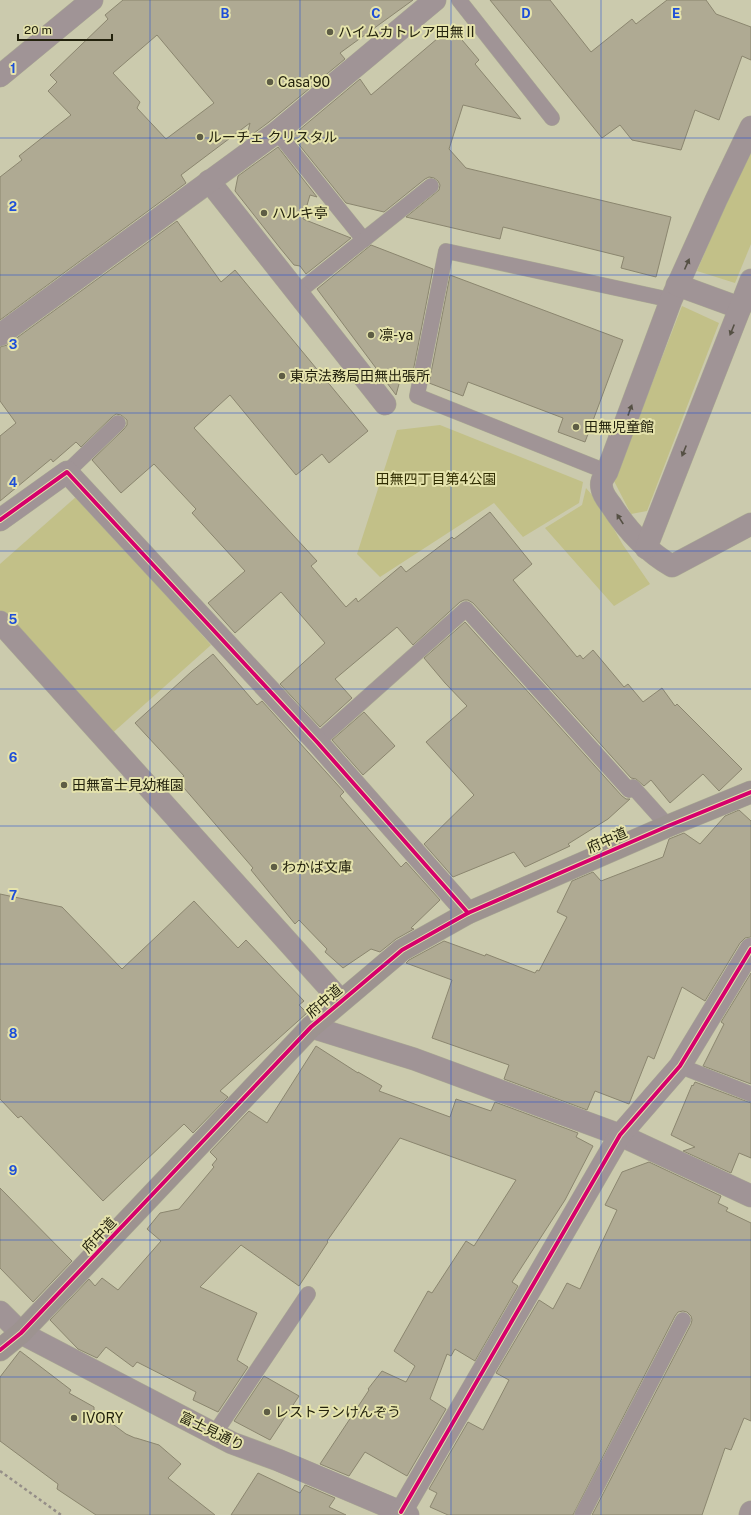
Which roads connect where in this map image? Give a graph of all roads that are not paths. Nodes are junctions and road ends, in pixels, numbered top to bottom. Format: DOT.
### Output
graph roads {
  1 [pos="92,0"];
  2 [pos="435,0"];
  3 [pos="459,0"];
  4 [pos="0,76"];
  5 [pos="552,118"];
  6 [pos="751,128"];
  7 [pos="277,132"];
  8 [pos="209,181"];
  9 [pos="431,186"];
  10 [pos="364,240"];
  11 [pos="751,280"];
  12 [pos="297,293"];
  13 [pos="674,293"];
  14 [pos="740,308"];
  15 [pos="0,335"];
  16 [pos="385,404"];
  17 [pos="118,423"];
  18 [pos="67,472"];
  19 [pos="607,472"];
  20 [pos="0,520"];
  21 [pos="751,524"];
  22 [pos="646,548"];
  23 [pos="0,622"];
  24 [pos="317,742"];
  25 [pos="751,792"];
  26 [pos="668,826"];
  27 [pos="468,913"];
  28 [pos="751,949"];
  29 [pos="341,1001"];
  30 [pos="311,1027"];
  31 [pos="680,1066"];
  32 [pos="751,1094"];
  33 [pos="620,1135"];
  34 [pos="751,1196"];
  35 [pos="308,1294"];
  36 [pos="0,1312"];
  37 [pos="682,1320"];
  38 [pos="21,1333"];
  39 [pos="0,1350"];
  40 [pos="215,1433"];
  41 [pos="751,1512"];
  42 [pos="405,1514"];
  43 [pos="582,1515"];
  44 [pos="750,1515"];
  1 -- 4 [label="street"];
  2 -- 7 [label="street"];
  3 -- 5 [label="lane"];
  13 -- 6 [label="street, one-way"];
  7 -- 8 [label="street"];
  7 -- 10 [label="lane"];
  8 -- 12 [label="street"];
  8 -- 15 [label="street"];
  9 -- 10 [label="lane"];
  10 -- 12 [label="lane"];
  11 -- 14 [label="street"];
  12 -- 16 [label="street"];
  13 -- 14 [label="street"];
  19 -- 13 [label="street, one-way"];
  13 -- 19 [label="lane"];
  14 -- 22 [label="street, one-way"];
  17 -- 18 [label="lane"];
  18 -- 20 [label="street"];
  18 -- 24 [label="street"];
  22 -- 19 [label="street, one-way"];
  21 -- 22 [label="street"];
  23 -- 29 [label="street"];
  24 -- 26 [label="lane"];
  24 -- 27 [label="street"];
  25 -- 26 [label="street, 府中道"];
  26 -- 27 [label="street, 府中道"];
  27 -- 29 [label="street, 府中道"];
  28 -- 31 [label="street"];
  29 -- 30 [label="street, 府中道"];
  30 -- 33 [label="street"];
  30 -- 38 [label="street, 府中道"];
  31 -- 32 [label="lane"];
  31 -- 33 [label="street"];
  33 -- 34 [label="street"];
  33 -- 42 [label="street"];
  35 -- 40 [label="lane"];
  36 -- 38 [label="street, 富士見通り"];
  37 -- 43 [label="lane"];
  38 -- 39 [label="street, 府中道"];
  38 -- 40 [label="street, 富士見通り"];
  40 -- 42 [label="street, 富士見通り"];
  41 -- 44 [label="street"];
}
